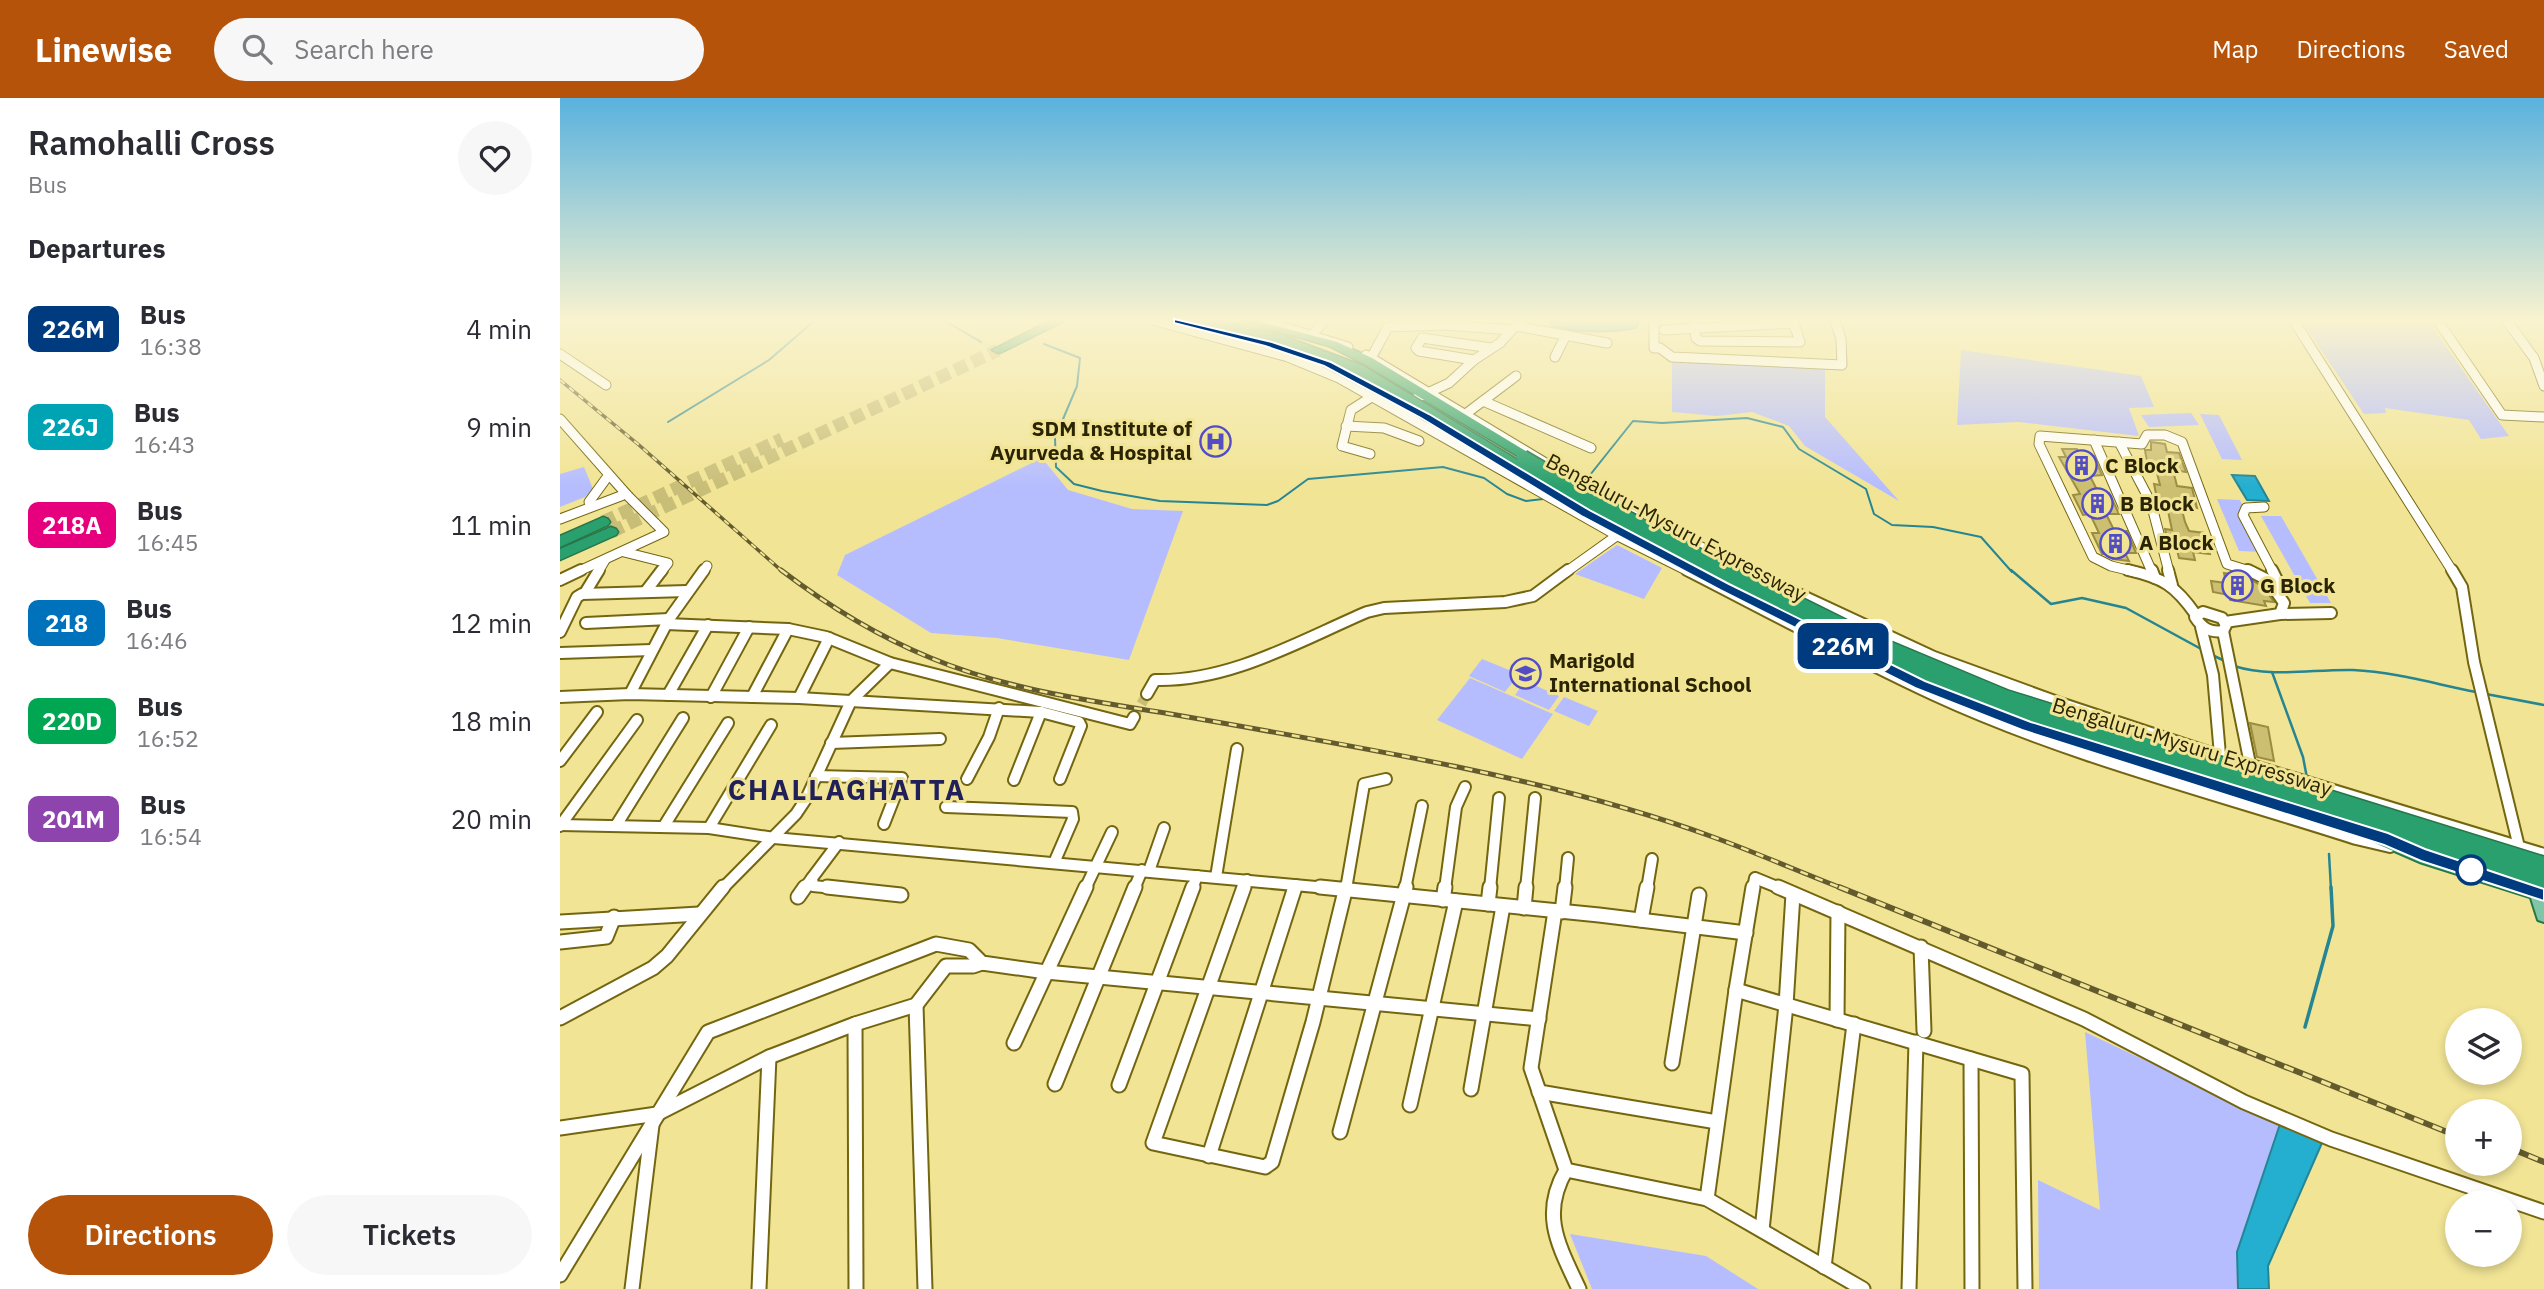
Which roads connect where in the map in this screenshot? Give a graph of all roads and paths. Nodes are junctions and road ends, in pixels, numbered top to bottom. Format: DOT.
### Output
graph roads {
  1 [pos="1516,376"];
  2 [pos="594,377"];
  3 [pos="1336,377"];
  4 [pos="1349,377"];
  5 [pos="1368,377"];
  6 [pos="1389,377"];
  7 [pos="1397,377"];
  8 [pos="1402,377"];
  9 [pos="1456,377"];
  10 [pos="2329,377"];
  11 [pos="2476,377"];
  12 [pos="606,385"];
  13 [pos="1427,392"];
  14 [pos="1373,396"];
  15 [pos="1483,401"];
  16 [pos="1399,406"];
  17 [pos="1465,415"];
  18 [pos="2544,418"];
  19 [pos="560,419"];
  20 [pos="1346,426"];
  21 [pos="2094,440"];
  22 [pos="1419,441"];
  23 [pos="2119,442"];
  24 [pos="1591,448"];
  25 [pos="1370,454"];
  26 [pos="608,476"];
  27 [pos="627,496"];
  28 [pos="1601,498"];
  29 [pos="590,505"];
  30 [pos="2264,507"];
  31 [pos="560,516"];
  32 [pos="1620,534"];
  33 [pos="2138,538"];
  34 [pos="2159,538"];
  35 [pos="560,542"];
  36 [pos="624,552"];
  37 [pos="560,555"];
  38 [pos="605,560"];
  39 [pos="707,566"];
  40 [pos="2155,578"];
  41 [pos="560,580"];
  42 [pos="2172,586"];
  43 [pos="646,591"];
  44 [pos="687,591"];
  45 [pos="585,593"];
  46 [pos="2284,603"];
  47 [pos="2331,613"];
  48 [pos="2280,614"];
  49 [pos="2196,615"];
  50 [pos="667,621"];
  51 [pos="586,623"];
  52 [pos="708,625"];
  53 [pos="2224,626"];
  54 [pos="749,627"];
  55 [pos="2201,627"];
  56 [pos="788,629"];
  57 [pos="560,632"];
  58 [pos="829,638"];
  59 [pos="652,650"];
  60 [pos="560,653"];
  61 [pos="890,663"];
  62 [pos="1959,674"];
  63 [pos="2213,679"];
  64 [pos="2235,683"];
  65 [pos="630,694"];
  66 [pos="1147,694"];
  67 [pos="668,695"];
  68 [pos="1948,696"];
  69 [pos="560,697"];
  70 [pos="711,697"];
  71 [pos="752,697"];
  72 [pos="799,698"];
  73 [pos="851,701"];
  74 [pos="999,708"];
  75 [pos="597,712"];
  76 [pos="1041,712"];
  77 [pos="1134,717"];
  78 [pos="683,718"];
  79 [pos="637,720"];
  80 [pos="728,723"];
  81 [pos="771,725"];
  82 [pos="940,739"];
  83 [pos="831,743"];
  84 [pos="1237,749"];
  85 [pos="2220,755"];
  86 [pos="560,761"];
  87 [pos="2126,761"];
  88 [pos="2250,764"];
  89 [pos="816,776"];
  90 [pos="967,779"];
  91 [pos="1060,779"];
  92 [pos="1386,779"];
  93 [pos="1014,780"];
  94 [pos="1465,787"];
  95 [pos="1499,798"];
  96 [pos="1535,798"];
  97 [pos="1422,806"];
  98 [pos="946,807"];
  99 [pos="617,824"];
  100 [pos="884,824"];
  101 [pos="560,825"];
  102 [pos="664,826"];
  103 [pos="709,828"];
  104 [pos="1164,828"];
  105 [pos="1112,832"];
  106 [pos="774,838"];
  107 [pos="839,842"];
  108 [pos="2519,847"];
  109 [pos="2544,854"];
  110 [pos="1568,858"];
  111 [pos="1651,859"];
  112 [pos="2544,862"];
  113 [pos="1054,863"];
  114 [pos="1094,866"];
  115 [pos="1146,871"];
  116 [pos="1197,876"];
  117 [pos="1216,877"];
  118 [pos="812,878"];
  119 [pos="1247,880"];
  120 [pos="1296,885"];
  121 [pos="2542,889"];
  122 [pos="1347,890"];
  123 [pos="1793,894"];
  124 [pos="901,895"];
  125 [pos="1699,895"];
  126 [pos="1404,896"];
  127 [pos="798,897"];
  128 [pos="1450,900"];
  129 [pos="1488,904"];
  130 [pos="1503,906"];
  131 [pos="1524,908"];
  132 [pos="1559,911"];
  133 [pos="1838,912"];
  134 [pos="699,915"];
  135 [pos="2544,915"];
  136 [pos="614,917"];
  137 [pos="1641,920"];
  138 [pos="560,922"];
  139 [pos="1694,926"];
  140 [pos="1746,933"];
  141 [pos="560,942"];
  142 [pos="957,947"];
  143 [pos="1921,947"];
  144 [pos="982,963"];
  145 [pos="946,966"];
  146 [pos="1046,972"];
  147 [pos="1098,977"];
  148 [pos="1157,983"];
  149 [pos="1207,988"];
  150 [pos="1736,990"];
  151 [pos="1262,993"];
  152 [pos="1319,998"];
  153 [pos="1376,1004"];
  154 [pos="916,1005"];
  155 [pos="1786,1005"];
  156 [pos="1433,1009"];
  157 [pos="1486,1014"];
  158 [pos="560,1018"];
  159 [pos="1539,1019"];
  160 [pos="1837,1020"];
  161 [pos="855,1024"];
  162 [pos="1854,1024"];
  163 [pos="1920,1036"];
  164 [pos="1014,1043"];
  165 [pos="769,1058"];
  166 [pos="1971,1059"];
  167 [pos="1672,1063"];
  168 [pos="1055,1084"];
  169 [pos="1119,1085"];
  170 [pos="1471,1089"];
  171 [pos="1539,1092"];
  172 [pos="1410,1105"];
  173 [pos="655,1118"];
  174 [pos="1717,1122"];
  175 [pos="560,1128"];
  176 [pos="1340,1132"];
  177 [pos="1209,1156"];
  178 [pos="1566,1170"];
  179 [pos="1707,1199"];
  180 [pos="2544,1212"];
  181 [pos="1762,1230"];
  182 [pos="1824,1266"];
  183 [pos="560,1275"];
  184 [pos="632,1289"];
  185 [pos="759,1289"];
  186 [pos="856,1289"];
  187 [pos="925,1289"];
  188 [pos="1579,1289"];
  189 [pos="1863,1289"];
  190 [pos="1909,1289"];
  191 [pos="1972,1289"];
  192 [pos="2025,1289"];
  1 -- 15 [label="street"];
  2 -- 12 [label="street"];
  3 -- 14 [label="street, Bengaluru-Mysuru Expressway"];
  4 -- 16 [label="highway, Bengaluru-Mysuru Expressway"];
  5 -- 121 [label="highway, Bengaluru-Mysuru Expressway, bridge"];
  6 -- 112 [label="highway, bridge"];
  7 -- 13 [label="highway"];
  8 -- 13 [label="street"];
  9 -- 13 [label="street"];
  10 -- 108 [label="street"];
  11 -- 18 [label="street"];
  13 -- 16 [label="street"];
  13 -- 17 [label="highway"];
  14 -- 16 [label="street, Bengaluru-Mysuru Expressway"];
  14 -- 20 [label="street"];
  15 -- 17 [label="street"];
  15 -- 24 [label="street"];
  16 -- 32 [label="highway, Bengaluru-Mysuru Expressway, bridge"];
  17 -- 28 [label="highway, bridge"];
  19 -- 26 [label="street"];
  20 -- 22 [label="street"];
  20 -- 25 [label="street"];
  21 -- 23 [label="street"];
  21 -- 33 [label="street"];
  21 -- 40 [label="street"];
  23 -- 34 [label="street"];
  23 -- 46 [label="street"];
  26 -- 27 [label="street"];
  26 -- 29 [label="street"];
  27 -- 29 [label="street"];
  27 -- 36 [label="street, bridge"];
  28 -- 62 [label="highway"];
  28 -- 85 [label="street"];
  29 -- 31 [label="street"];
  30 -- 46 [label="street"];
  32 -- 66 [label="street"];
  32 -- 68 [label="highway, Bengaluru-Mysuru Expressway"];
  32 -- 87 [label="street, Bengaluru-Mysuru Expressway"];
  33 -- 34 [label="street"];
  33 -- 40 [label="street"];
  34 -- 42 [label="street"];
  35 -- 37 [label="highway"];
  36 -- 38 [label="street"];
  36 -- 43 [label="street"];
  38 -- 41 [label="street"];
  38 -- 45 [label="street"];
  39 -- 44 [label="street"];
  40 -- 42 [label="street"];
  42 -- 49 [label="street"];
  43 -- 44 [label="street"];
  43 -- 45 [label="street"];
  44 -- 50 [label="street"];
  45 -- 57 [label="street"];
  46 -- 48 [label="street"];
  47 -- 48 [label="street"];
  48 -- 53 [label="street"];
  49 -- 53 [label="street"];
  49 -- 55 [label="street"];
  50 -- 51 [label="street"];
  50 -- 52 [label="street"];
  50 -- 59 [label="street"];
  52 -- 54 [label="street"];
  52 -- 67 [label="street"];
  53 -- 55 [label="street"];
  53 -- 64 [label="street"];
  54 -- 56 [label="street"];
  54 -- 70 [label="street"];
  55 -- 63 [label="street"];
  56 -- 58 [label="street"];
  56 -- 71 [label="street"];
  58 -- 61 [label="street"];
  58 -- 72 [label="street"];
  59 -- 60 [label="street"];
  59 -- 65 [label="street"];
  61 -- 73 [label="street"];
  61 -- 77 [label="street"];
  62 -- 68 [label="highway"];
  62 -- 112 [label="highway"];
  63 -- 64 [label="street"];
  63 -- 85 [label="street"];
  64 -- 88 [label="street"];
  65 -- 67 [label="street"];
  65 -- 69 [label="street"];
  67 -- 70 [label="street"];
  68 -- 87 [label="highway, Bengaluru-Mysuru Expressway"];
  70 -- 71 [label="street"];
  71 -- 72 [label="street"];
  72 -- 73 [label="street"];
  73 -- 74 [label="street"];
  73 -- 83 [label="street"];
  74 -- 76 [label="street"];
  74 -- 90 [label="street"];
  75 -- 86 [label="street"];
  76 -- 91 [label="street"];
  76 -- 93 [label="street"];
  78 -- 99 [label="street"];
  79 -- 101 [label="street"];
  80 -- 102 [label="street"];
  81 -- 103 [label="street"];
  82 -- 83 [label="street"];
  83 -- 89 [label="street"];
  84 -- 117 [label="street"];
  85 -- 88 [label="street"];
  87 -- 121 [label="highway, Bengaluru-Mysuru Expressway"];
  88 -- 108 [label="street"];
  89 -- 100 [label="street"];
  89 -- 106 [label="street"];
  92 -- 122 [label="street"];
  94 -- 128 [label="street"];
  95 -- 129 [label="street"];
  96 -- 131 [label="street"];
  97 -- 126 [label="street"];
  98 -- 113 [label="street"];
  99 -- 101 [label="street"];
  99 -- 102 [label="street"];
  102 -- 103 [label="street"];
  103 -- 106 [label="street"];
  104 -- 115 [label="street"];
  105 -- 114 [label="street"];
  106 -- 107 [label="street"];
  106 -- 134 [label="street"];
  107 -- 113 [label="street"];
  107 -- 118 [label="street"];
  108 -- 109 [label="street"];
  110 -- 132 [label="street"];
  111 -- 137 [label="street"];
  113 -- 114 [label="street"];
  114 -- 115 [label="street"];
  114 -- 146 [label="street"];
  115 -- 116 [label="street"];
  115 -- 147 [label="street"];
  116 -- 117 [label="street"];
  116 -- 148 [label="street"];
  117 -- 119 [label="street"];
  118 -- 124 [label="street"];
  118 -- 127 [label="street"];
  119 -- 120 [label="street"];
  119 -- 149 [label="street"];
  120 -- 122 [label="street"];
  120 -- 151 [label="street"];
  121 -- 135 [label="main road"];
  122 -- 126 [label="street"];
  122 -- 152 [label="street"];
  123 -- 133 [label="street"];
  123 -- 140 [label="street"];
  123 -- 155 [label="street"];
  125 -- 139 [label="street"];
  126 -- 128 [label="street"];
  126 -- 153 [label="street"];
  128 -- 129 [label="street"];
  128 -- 156 [label="street"];
  129 -- 130 [label="street"];
  130 -- 131 [label="street"];
  130 -- 157 [label="street"];
  131 -- 132 [label="street"];
  132 -- 137 [label="street"];
  132 -- 159 [label="street"];
  133 -- 143 [label="street"];
  133 -- 160 [label="street"];
  134 -- 136 [label="street"];
  134 -- 158 [label="street"];
  136 -- 138 [label="street"];
  136 -- 141 [label="street"];
  137 -- 139 [label="street"];
  139 -- 140 [label="street"];
  139 -- 167 [label="street"];
  140 -- 150 [label="street"];
  142 -- 144 [label="street"];
  142 -- 145 [label="street"];
  142 -- 173 [label="street"];
  143 -- 163 [label="street"];
  143 -- 180 [label="street"];
  144 -- 145 [label="street"];
  144 -- 146 [label="street"];
  145 -- 154 [label="street"];
  146 -- 147 [label="street"];
  146 -- 164 [label="street"];
  147 -- 148 [label="street"];
  147 -- 168 [label="street"];
  148 -- 149 [label="street"];
  148 -- 169 [label="street"];
  149 -- 151 [label="street"];
  149 -- 177 [label="street"];
  150 -- 155 [label="street"];
  150 -- 174 [label="street"];
  151 -- 152 [label="street"];
  151 -- 177 [label="street"];
  152 -- 153 [label="street"];
  152 -- 177 [label="street"];
  153 -- 156 [label="street"];
  153 -- 176 [label="street"];
  154 -- 161 [label="street"];
  154 -- 187 [label="street"];
  155 -- 160 [label="street"];
  155 -- 181 [label="street"];
  156 -- 157 [label="street"];
  156 -- 172 [label="street"];
  157 -- 159 [label="street"];
  157 -- 170 [label="street"];
  159 -- 171 [label="street"];
  160 -- 162 [label="street"];
  161 -- 165 [label="street"];
  161 -- 186 [label="street"];
  162 -- 163 [label="street"];
  162 -- 182 [label="street"];
  163 -- 166 [label="street"];
  163 -- 190 [label="street"];
  165 -- 173 [label="street"];
  165 -- 185 [label="street"];
  166 -- 191 [label="street"];
  166 -- 192 [label="street"];
  171 -- 174 [label="street"];
  171 -- 178 [label="street"];
  173 -- 175 [label="street"];
  173 -- 183 [label="street"];
  173 -- 184 [label="street"];
  174 -- 179 [label="street"];
  178 -- 179 [label="street"];
  178 -- 188 [label="street"];
  179 -- 181 [label="street"];
  181 -- 182 [label="street"];
  182 -- 189 [label="street"];
}
